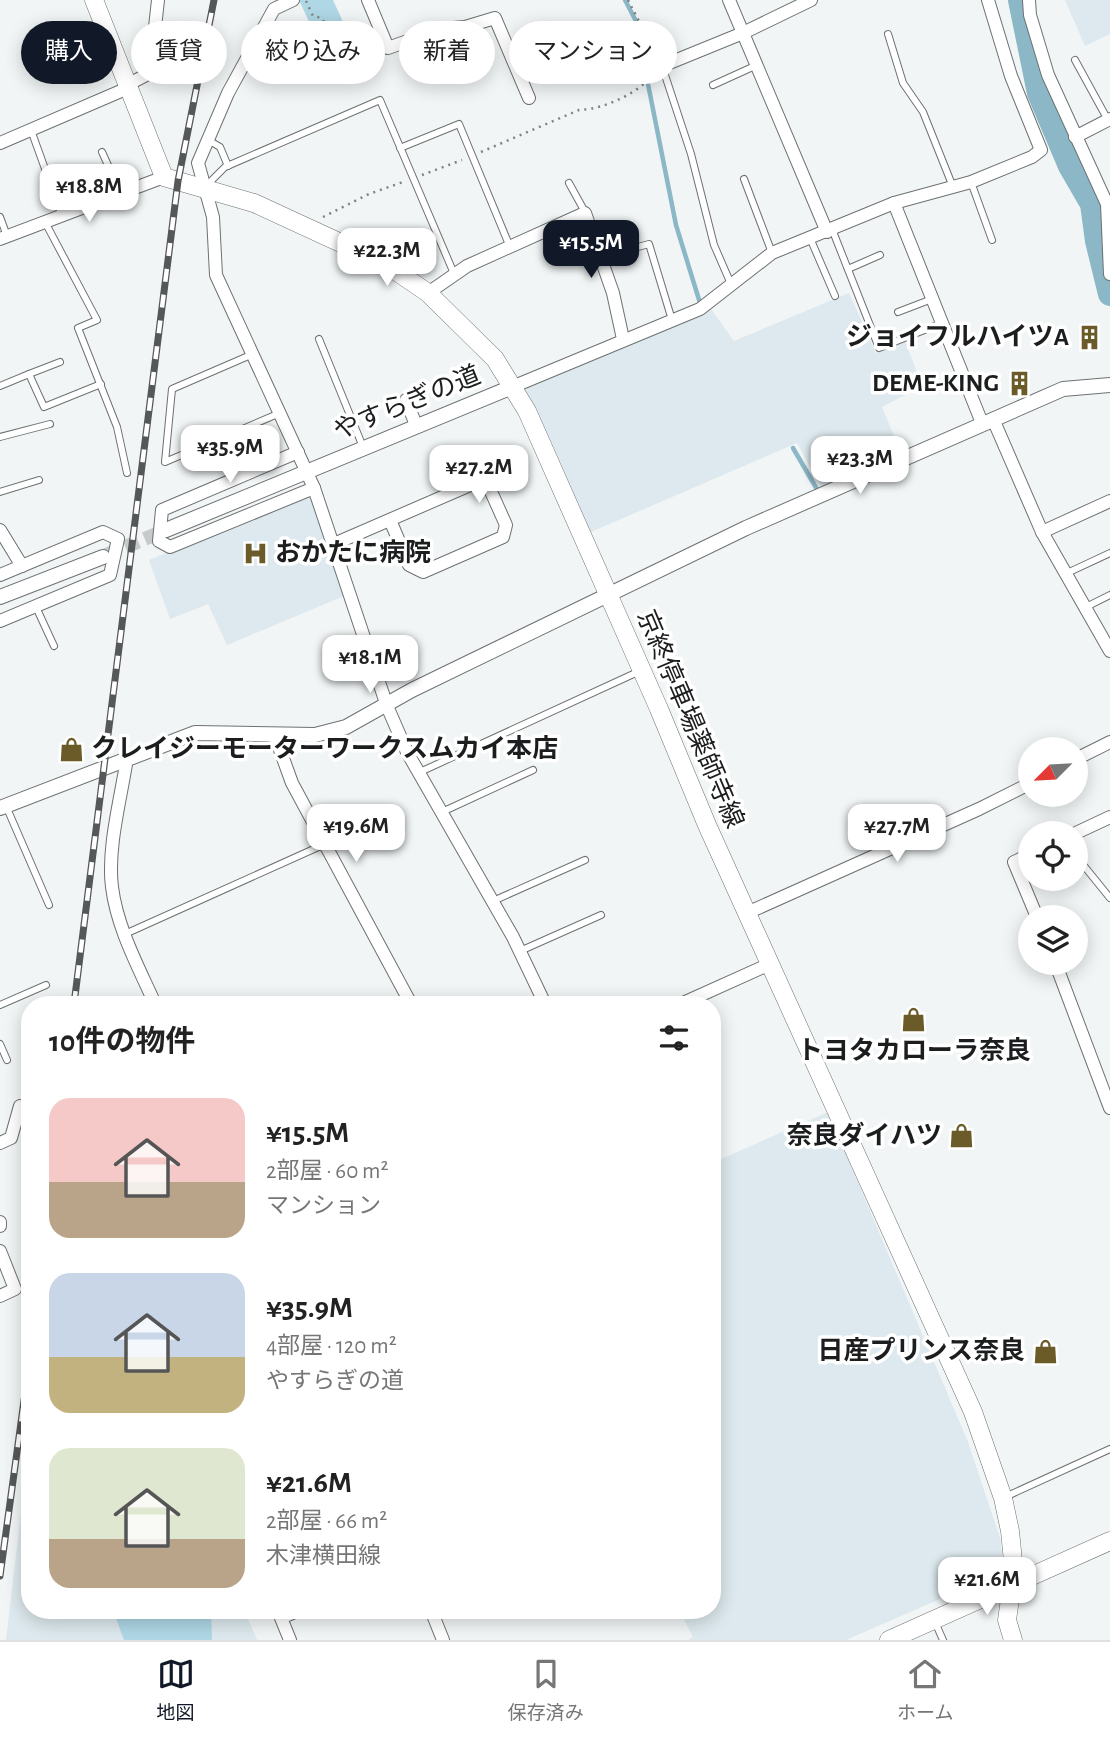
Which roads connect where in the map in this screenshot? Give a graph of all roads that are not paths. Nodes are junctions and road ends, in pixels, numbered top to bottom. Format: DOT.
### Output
graph roads {
  1 [pos="94,0"];
  2 [pos="158,0"];
  3 [pos="293,0"];
  4 [pos="368,0"];
  5 [pos="729,0"];
  6 [pos="811,0"];
  7 [pos="988,0"];
  8 [pos="1029,0"];
  9 [pos="275,5"];
  10 [pos="102,21"];
  11 [pos="743,33"];
  12 [pos="888,34"];
  13 [pos="117,58"];
  14 [pos="677,60"];
  15 [pos="1075,60"];
  16 [pos="757,65"];
  17 [pos="668,84"];
  18 [pos="713,85"];
  19 [pos="128,86"];
  20 [pos="529,98"];
  21 [pos="1109,121"];
  22 [pos="31,130"];
  23 [pos="1075,137"];
  24 [pos="208,140"];
  25 [pos="0,143"];
  26 [pos="400,148"];
  27 [pos="102,152"];
  28 [pos="228,166"];
  29 [pos="164,177"];
  30 [pos="744,179"];
  31 [pos="971,182"];
  32 [pos="569,183"];
  33 [pos="1105,183"];
  34 [pos="953,187"];
  35 [pos="204,188"];
  36 [pos="121,194"];
  37 [pos="894,203"];
  38 [pos="585,213"];
  39 [pos="62,216"];
  40 [pos="0,217"];
  41 [pos="45,222"];
  42 [pos="1109,225"];
  43 [pos="830,230"];
  44 [pos="3,237"];
  45 [pos="810,238"];
  46 [pos="992,240"];
  47 [pos="510,247"];
  48 [pos="772,253"];
  49 [pos="880,255"];
  50 [pos="601,257"];
  51 [pos="848,269"];
  52 [pos="1110,274"];
  53 [pos="455,276"];
  54 [pos="731,284"];
  55 [pos="428,293"];
  56 [pos="835,296"];
  57 [pos="933,299"];
  58 [pos="898,312"];
  59 [pos="672,320"];
  60 [pos="942,323"];
  61 [pos="319,339"];
  62 [pos="622,339"];
  63 [pos="253,354"];
  64 [pos="60,362"];
  65 [pos="29,374"];
  66 [pos="101,384"];
  67 [pos="1110,385"];
  68 [pos="0,386"];
  69 [pos="512,387"];
  70 [pos="406,400"];
  71 [pos="280,413"];
  72 [pos="987,421"];
  73 [pos="50,424"];
  74 [pos="416,425"];
  75 [pos="0,437"];
  76 [pos="363,447"];
  77 [pos="298,452"];
  78 [pos="307,472"];
  79 [pos="127,473"];
  80 [pos="39,480"];
  81 [pos="314,488"];
  82 [pos="0,492"];
  83 [pos="1110,501"];
  84 [pos="390,520"];
  85 [pos="0,530"];
  86 [pos="166,530"];
  87 [pos="1042,532"];
  88 [pos="334,544"];
  89 [pos="1110,554"];
  90 [pos="103,556"];
  91 [pos="22,566"];
  92 [pos="1065,574"];
  93 [pos="0,575"];
  94 [pos="1110,595"];
  95 [pos="609,596"];
  96 [pos="0,597"];
  97 [pos="36,606"];
  98 [pos="1084,608"];
  99 [pos="0,621"];
  100 [pos="54,646"];
  101 [pos="1110,651"];
  102 [pos="641,671"];
  103 [pos="387,706"];
  104 [pos="275,736"];
  105 [pos="1110,742"];
  106 [pos="1088,753"];
  107 [pos="127,758"];
  108 [pos="533,770"];
  109 [pos="420,772"];
  110 [pos="1018,790"];
  111 [pos="3,807"];
  112 [pos="442,812"];
  113 [pos="1110,817"];
  114 [pos="1088,827"];
  115 [pos="327,844"];
  116 [pos="585,860"];
  117 [pos="1088,871"];
  118 [pos="1110,898"];
  119 [pos="494,901"];
  120 [pos="49,905"];
  121 [pos="747,913"];
  122 [pos="601,915"];
  123 [pos="125,934"];
  124 [pos="520,951"];
  125 [pos="770,964"];
  126 [pos="1060,975"];
  127 [pos="46,985"];
  128 [pos="152,996"];
  129 [pos="407,996"];
  130 [pos="538,996"];
  131 [pos="699,996"];
  132 [pos="0,1005"];
  133 [pos="0,1044"];
  134 [pos="7,1060"];
  135 [pos="20,1106"];
  136 [pos="1110,1108"];
  137 [pos="0,1143"];
  138 [pos="0,1251"];
  139 [pos="0,1296"];
  140 [pos="1110,1449"];
  141 [pos="1003,1498"];
  142 [pos="1110,1541"];
  143 [pos="1009,1588"];
  144 [pos="281,1619"];
  145 [pos="435,1619"];
  146 [pos="935,1620"];
  147 [pos="290,1640"];
  148 [pos="443,1640"];
  149 [pos="890,1640"];
  150 [pos="943,1640"];
  151 [pos="1013,1640"];
  1 -- 10 [label="main road"];
  2 -- 19 [label="street"];
  3 -- 9 [label="street"];
  4 -- 20 [label="street"];
  5 -- 11 [label="street"];
  6 -- 11 [label="street"];
  7 -- 31 [label="street"];
  8 -- 23 [label="street"];
  9 -- 24 [label="street"];
  11 -- 14 [label="street"];
  11 -- 16 [label="street"];
  12 -- 34 [label="lane"];
  13 -- 19 [label="main road"];
  15 -- 21 [label="lane"];
  16 -- 18 [label="lane"];
  16 -- 43 [label="street"];
  17 -- 54 [label="lane"];
  19 -- 22 [label="street"];
  19 -- 29 [label="main road"];
  21 -- 23 [label="street"];
  22 -- 25 [label="street"];
  22 -- 39 [label="lane"];
  23 -- 33 [label="street"];
  24 -- 28 [label="lane"];
  24 -- 35 [label="street"];
  26 -- 28 [label="lane"];
  26 -- 47 [label="lane"];
  26 -- 53 [label="lane"];
  27 -- 36 [label="lane"];
  28 -- 35 [label="lane"];
  29 -- 35 [label="main road, 京終停車場薬師寺線"];
  29 -- 36 [label="street"];
  30 -- 48 [label="lane"];
  31 -- 34 [label="street"];
  31 -- 46 [label="lane"];
  32 -- 38 [label="lane"];
  33 -- 42 [label="street"];
  34 -- 37 [label="street"];
  35 -- 55 [label="main road, 京終停車場薬師寺線"];
  35 -- 63 [label="street"];
  36 -- 39 [label="street"];
  37 -- 43 [label="street"];
  37 -- 57 [label="street"];
  38 -- 47 [label="street"];
  38 -- 50 [label="street"];
  39 -- 41 [label="street"];
  40 -- 44 [label="lane"];
  41 -- 44 [label="street"];
  41 -- 66 [label="lane"];
  42 -- 52 [label="street"];
  43 -- 45 [label="street"];
  43 -- 51 [label="lane"];
  45 -- 48 [label="street"];
  45 -- 56 [label="lane"];
  47 -- 53 [label="street"];
  48 -- 54 [label="street"];
  49 -- 51 [label="lane"];
  50 -- 59 [label="lane"];
  50 -- 62 [label="street"];
  51 -- 60 [label="lane"];
  53 -- 55 [label="street"];
  54 -- 59 [label="street"];
  55 -- 69 [label="main road, 京終停車場薬師寺線"];
  57 -- 58 [label="lane"];
  57 -- 60 [label="street"];
  59 -- 62 [label="street"];
  60 -- 72 [label="street"];
  61 -- 76 [label="lane"];
  62 -- 69 [label="street"];
  63 -- 71 [label="street"];
  63 -- 71 [label="lane"];
  64 -- 65 [label="lane"];
  65 -- 66 [label="lane"];
  65 -- 68 [label="lane"];
  66 -- 79 [label="lane"];
  67 -- 72 [label="street"];
  69 -- 74 [label="street, やすらぎの道"];
  69 -- 95 [label="main road, 京終停車場薬師寺線"];
  70 -- 74 [label="street"];
  71 -- 77 [label="street"];
  72 -- 87 [label="street"];
  72 -- 95 [label="street"];
  73 -- 75 [label="lane"];
  74 -- 76 [label="street, やすらぎの道"];
  76 -- 78 [label="street, やすらぎの道"];
  77 -- 78 [label="street"];
  77 -- 81 [label="street"];
  78 -- 81 [label="street"];
  78 -- 86 [label="street, やすらぎの道"];
  80 -- 82 [label="lane"];
  81 -- 88 [label="street"];
  83 -- 87 [label="street"];
  84 -- 84 [label="street"];
  84 -- 88 [label="street"];
  85 -- 91 [label="street"];
  87 -- 92 [label="street"];
  88 -- 103 [label="street"];
  89 -- 92 [label="lane"];
  90 -- 96 [label="street"];
  91 -- 93 [label="street"];
  91 -- 97 [label="street"];
  92 -- 98 [label="street"];
  94 -- 98 [label="lane"];
  95 -- 102 [label="main road, 京終停車場薬師寺線"];
  95 -- 103 [label="street"];
  97 -- 99 [label="street"];
  97 -- 100 [label="lane"];
  98 -- 101 [label="street"];
  102 -- 109 [label="lane"];
  102 -- 121 [label="main road, 京終停車場薬師寺線"];
  103 -- 104 [label="street"];
  103 -- 109 [label="street"];
  104 -- 107 [label="street"];
  104 -- 115 [label="street"];
  105 -- 106 [label="street"];
  107 -- 111 [label="street"];
  107 -- 123 [label="street"];
  108 -- 112 [label="lane"];
  109 -- 112 [label="street"];
  110 -- 121 [label="street"];
  111 -- 120 [label="lane"];
  112 -- 119 [label="street"];
  113 -- 114 [label="street"];
  115 -- 123 [label="lane"];
  115 -- 129 [label="street"];
  116 -- 119 [label="lane"];
  117 -- 118 [label="lane"];
  119 -- 124 [label="street"];
  121 -- 125 [label="main road, 京終停車場薬師寺線"];
  122 -- 124 [label="lane"];
  123 -- 128 [label="street"];
  124 -- 130 [label="street"];
  125 -- 131 [label="street"];
  125 -- 141 [label="main road, 京終停車場薬師寺線"];
  126 -- 136 [label="street"];
  127 -- 132 [label="lane"];
  133 -- 134 [label="lane"];
  135 -- 137 [label="street"];
  138 -- 139 [label="street"];
  140 -- 141 [label="lane"];
  141 -- 143 [label="main road, 京終停車場薬師寺線"];
  142 -- 143 [label="main road"];
  143 -- 146 [label="main road"];
  143 -- 151 [label="main road, 京終停車場薬師寺線"];
  144 -- 147 [label="street"];
  145 -- 148 [label="street"];
  146 -- 149 [label="main road"];
  146 -- 150 [label="lane"];
}
